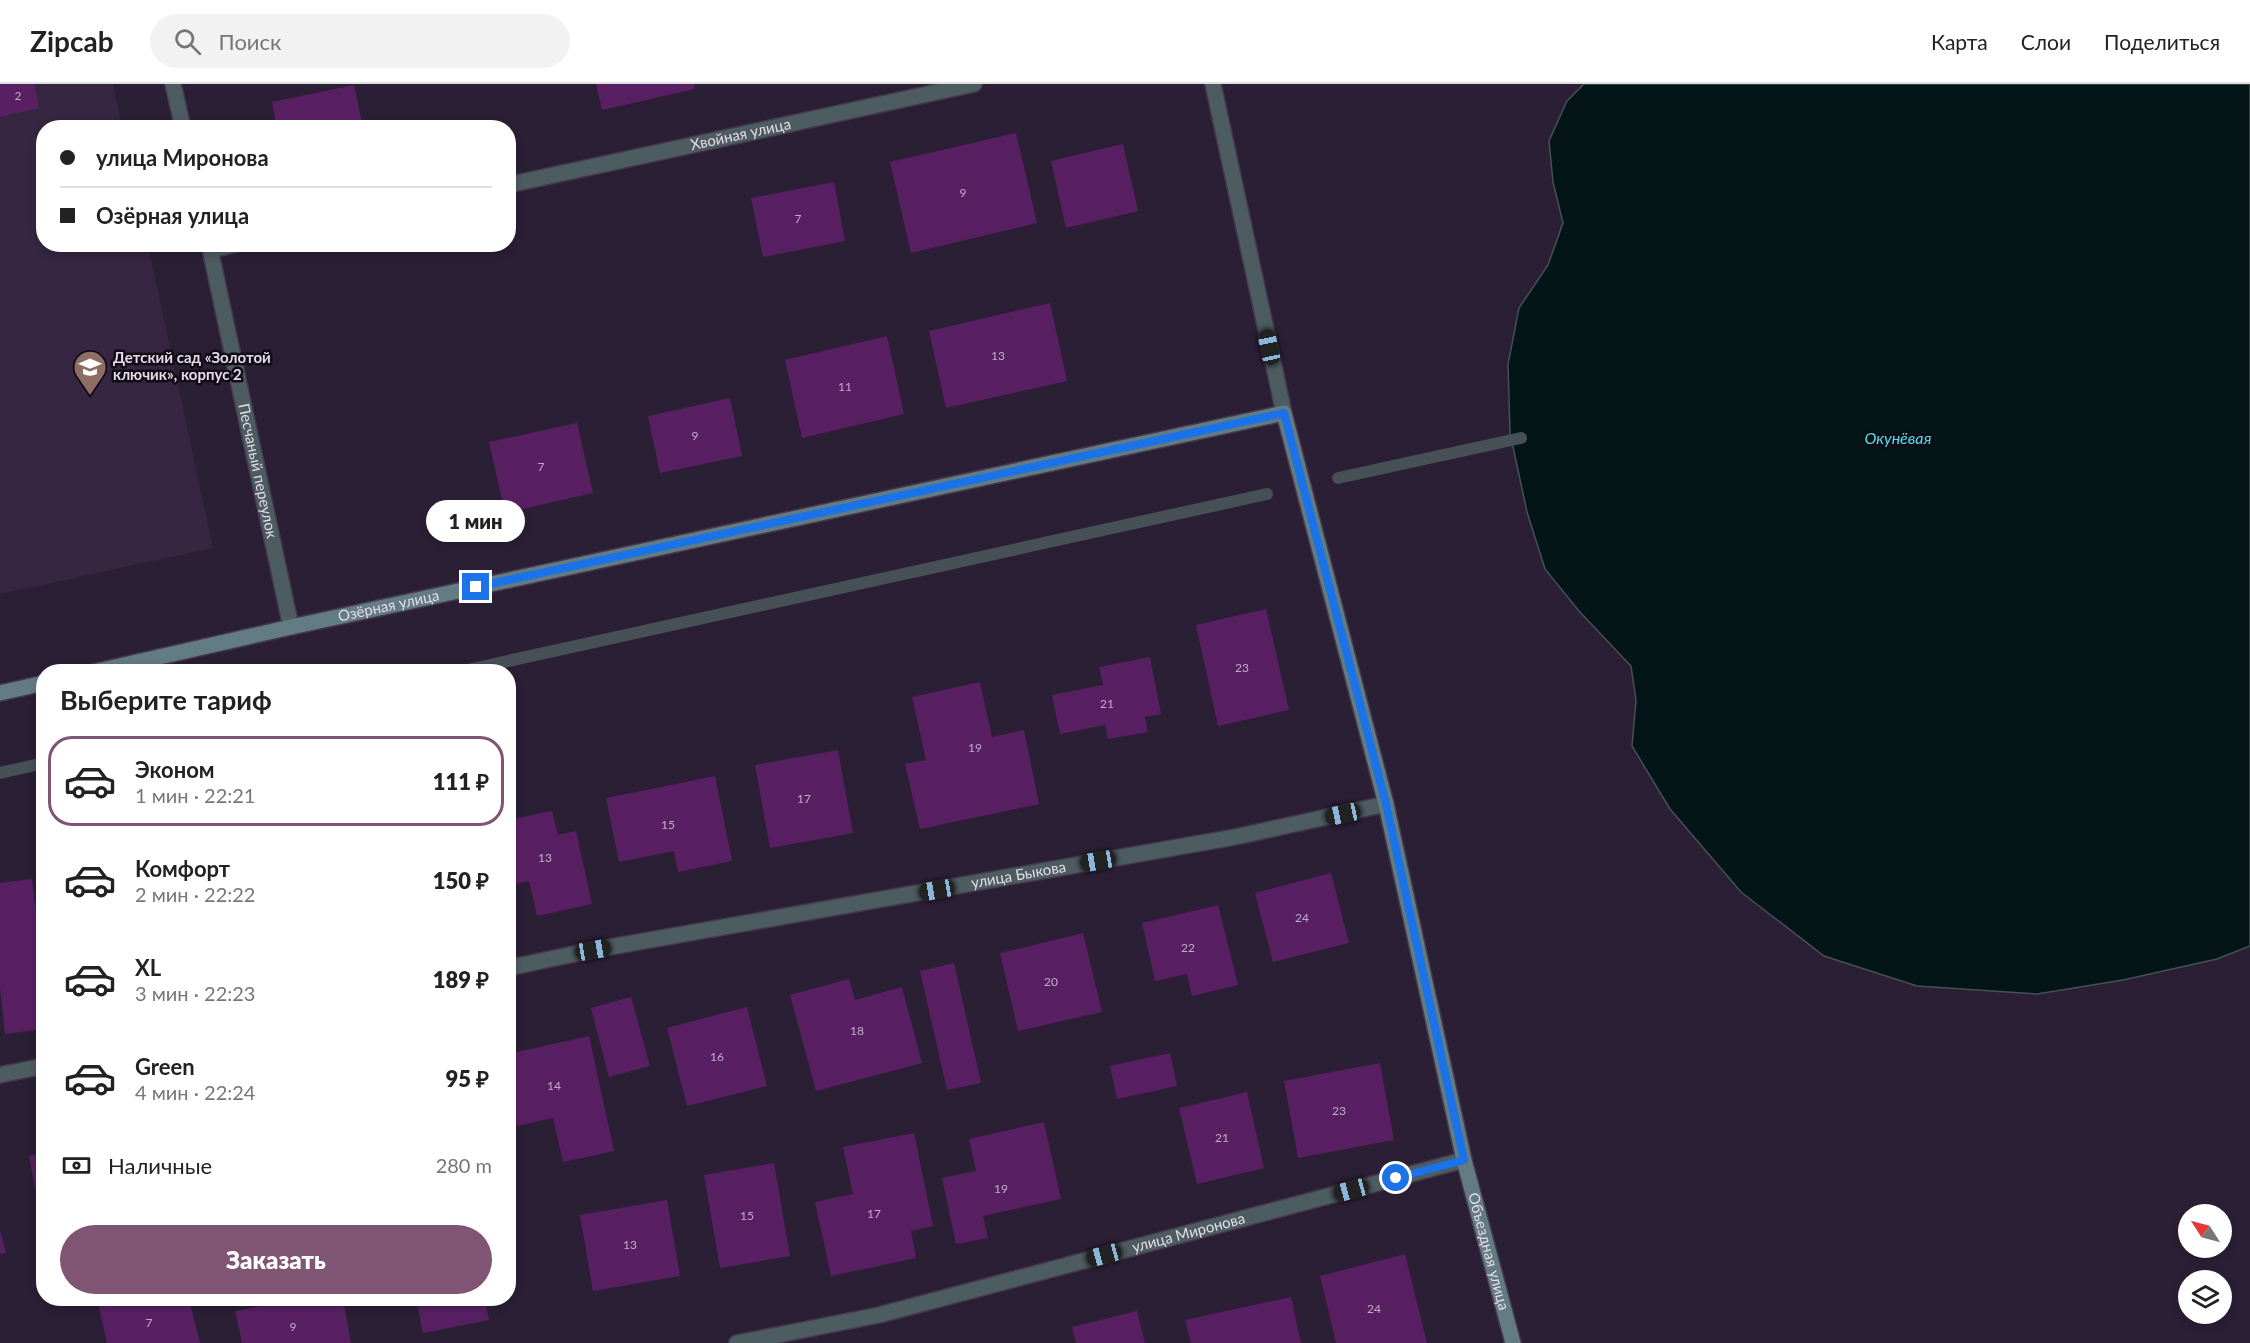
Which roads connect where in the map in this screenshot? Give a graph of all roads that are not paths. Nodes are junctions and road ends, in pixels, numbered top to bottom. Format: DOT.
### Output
graph roads {
  1 [pos="173,84"];
  2 [pos="974,84"];
  3 [pos="1213,84"];
  4 [pos="181,120"];
  5 [pos="516,183"];
  6 [pos="211,252"];
  7 [pos="1284,413"];
  8 [pos="291,627"];
  9 [pos="128,664"];
  10 [pos="36,685"];
  11 [pos="0,693"];
  12 [pos="1386,804"];
  13 [pos="516,966"];
  14 [pos="36,1068"];
  15 [pos="0,1076"];
  16 [pos="1464,1160"];
  17 [pos="737,1343"];
  18 [pos="1514,1343"];
  1 -- 4 [label="street"];
  2 -- 5 [label="street, Хвойная улица"];
  3 -- 7 [label="street"];
  6 -- 8 [label="street, Песчаный переулок"];
  7 -- 8 [label="main road, Озёрная улица"];
  7 -- 12 [label="main road, Объездная улица"];
  8 -- 9 [label="main road, Озёрная улица"];
  10 -- 11 [label="main road"];
  12 -- 13 [label="street, улица Быкова"];
  12 -- 16 [label="main road, Объездная улица"];
  14 -- 15 [label="street"];
  16 -- 17 [label="street, улица Миронова"];
  16 -- 18 [label="main road, Объездная улица"];
}
